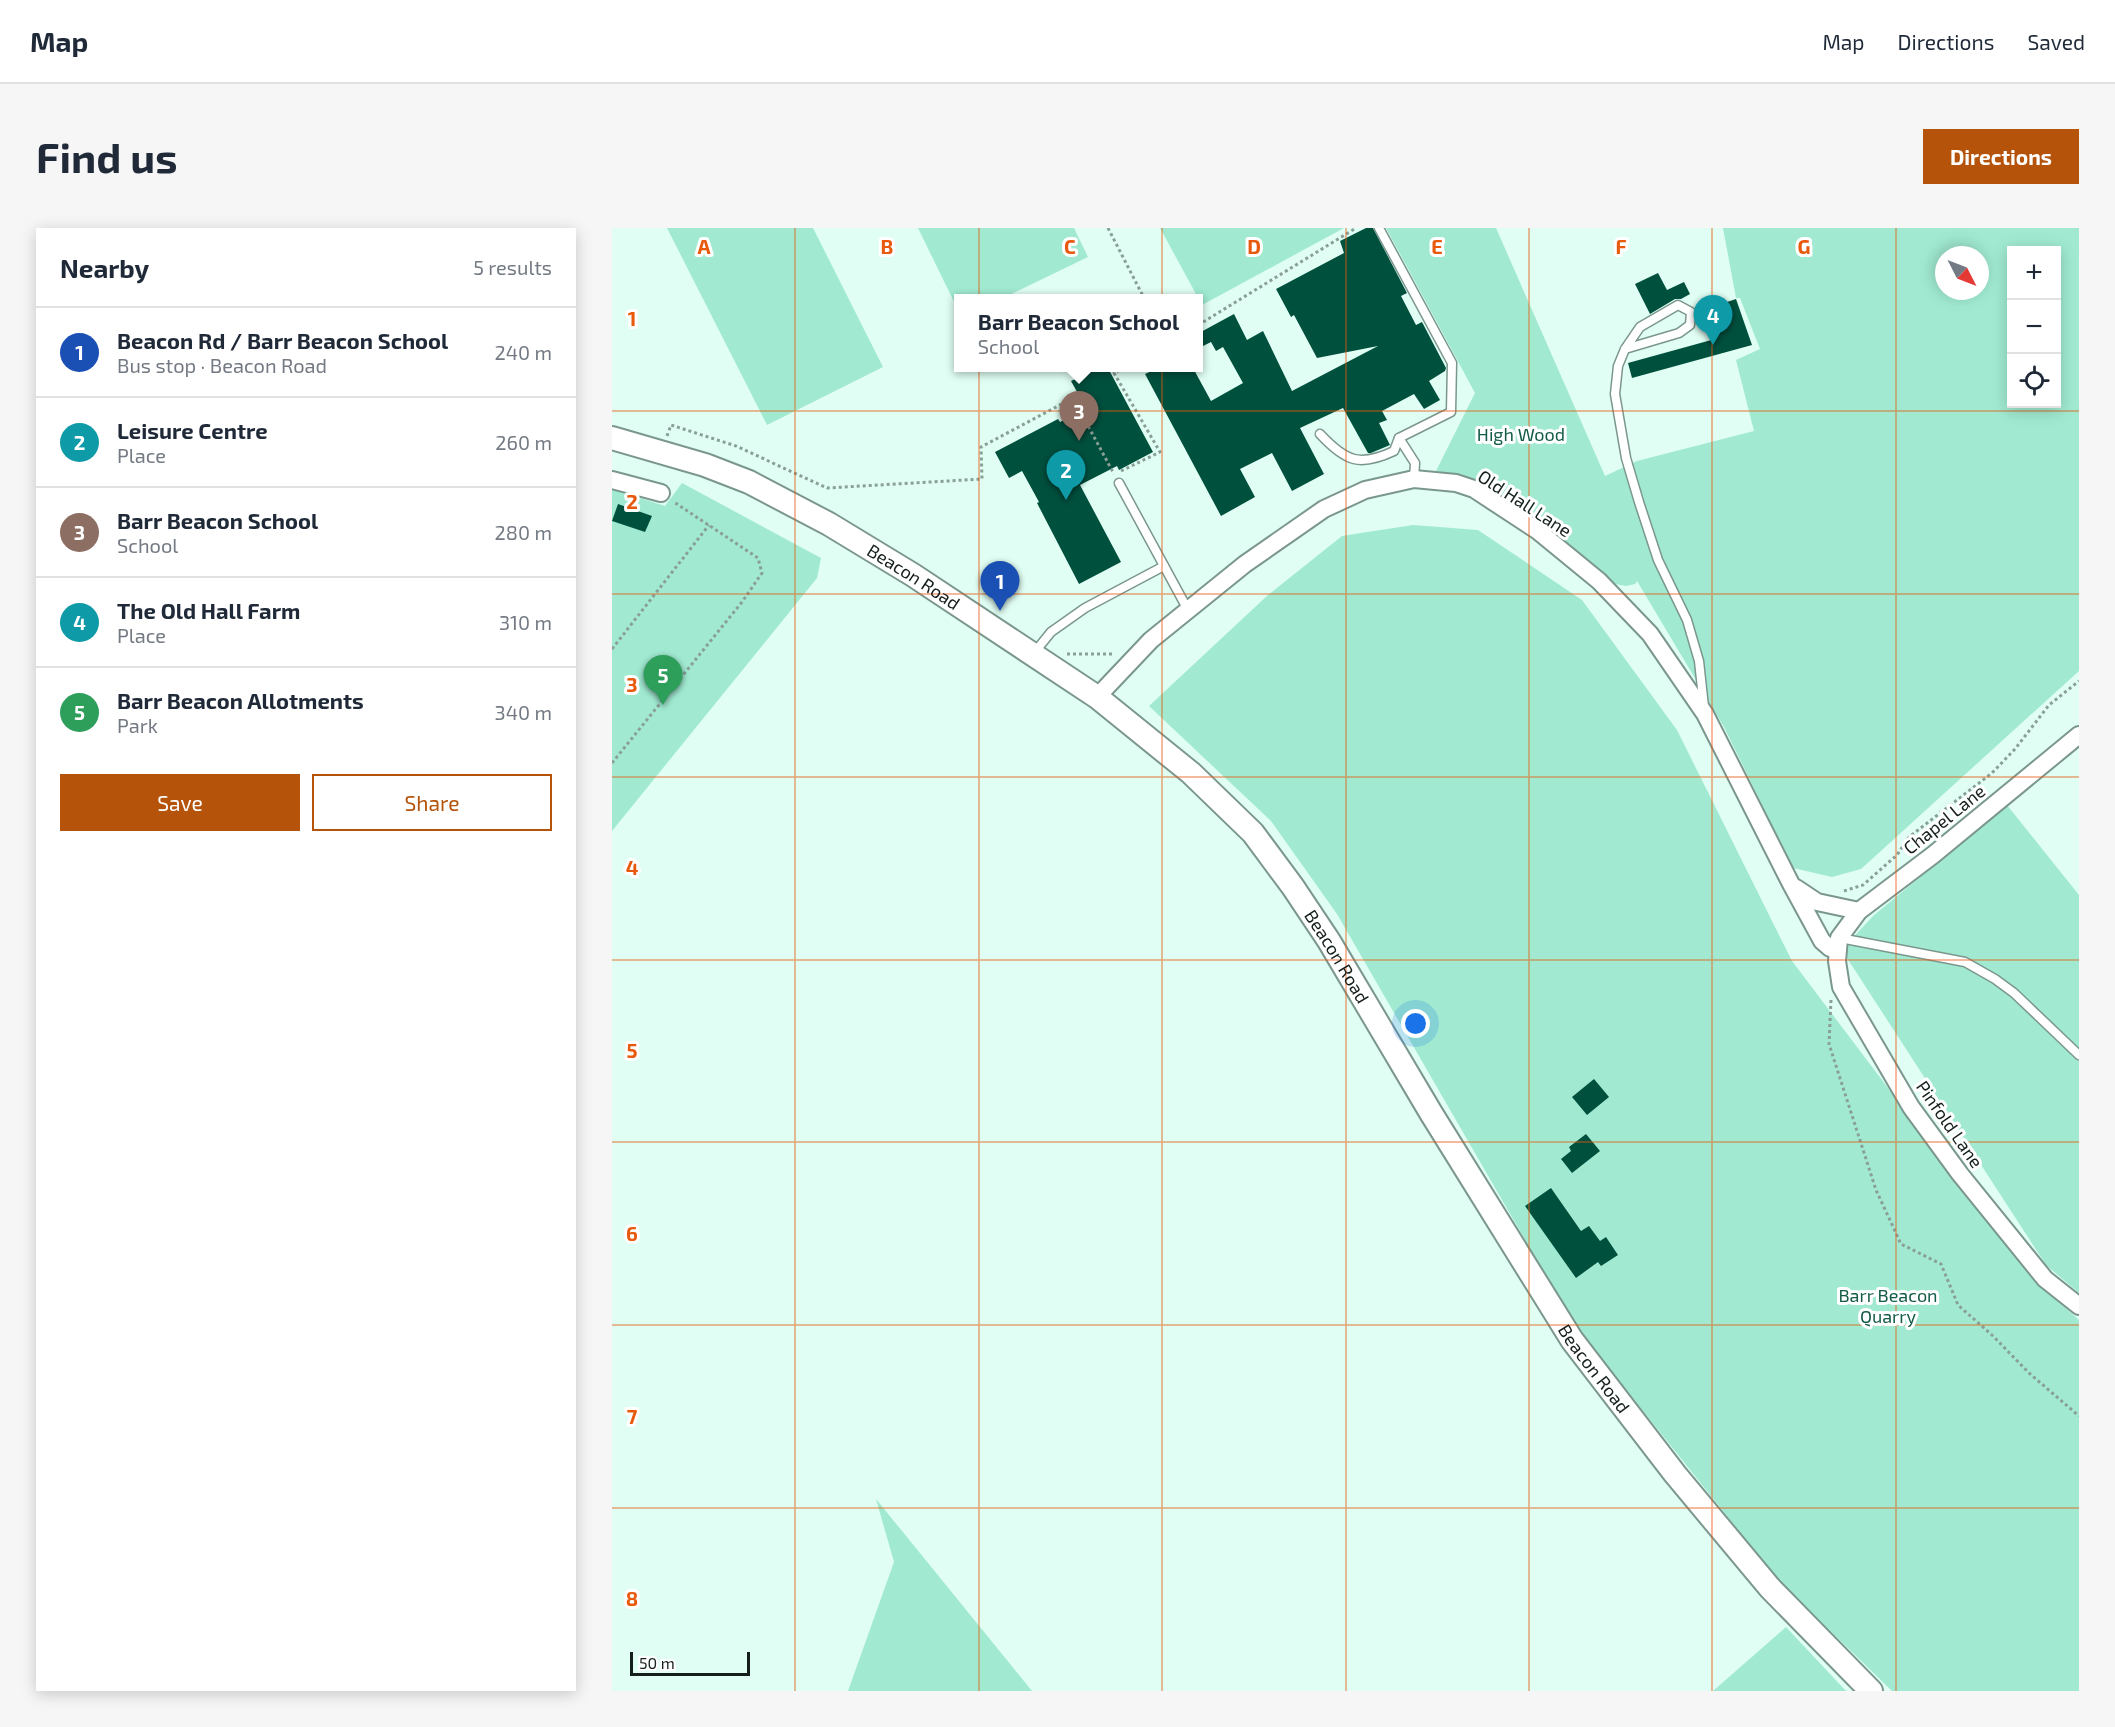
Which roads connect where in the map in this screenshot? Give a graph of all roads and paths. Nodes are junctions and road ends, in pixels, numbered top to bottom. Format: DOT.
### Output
graph roads {
  1 [pos="1108,228"];
  2 [pos="1356,228"];
  3 [pos="1379,228"];
  4 [pos="1142,294"];
  5 [pos="1203,322"];
  6 [pos="1625,348"];
  7 [pos="1116,372"];
  8 [pos="1320,434"];
  9 [pos="612,438"];
  10 [pos="666,438"];
  11 [pos="1399,438"];
  12 [pos="1117,479"];
  13 [pos="1414,479"];
  14 [pos="612,480"];
  15 [pos="661,493"];
  16 [pos="709,525"];
  17 [pos="1164,566"];
  18 [pos="1188,610"];
  19 [pos="1039,645"];
  20 [pos="612,649"];
  21 [pos="1138,654"];
  22 [pos="2079,681"];
  23 [pos="1097,697"];
  24 [pos="1704,714"];
  25 [pos="2079,735"];
  26 [pos="612,763"];
  27 [pos="1791,884"];
  28 [pos="1838,893"];
  29 [pos="1859,911"];
  30 [pos="1838,943"];
  31 [pos="1841,987"];
  32 [pos="2079,1055"];
  33 [pos="2079,1306"];
  34 [pos="2079,1416"];
  35 [pos="1871,1691"];
  1 -- 4 [label="path"];
  2 -- 5 [label="path"];
  3 -- 11 [label="lane"];
  6 -- 6 [label="lane"];
  6 -- 24 [label="lane"];
  7 -- 12 [label="path"];
  8 -- 11 [label="lane"];
  9 -- 19 [label="main road, Beacon Road"];
  10 -- 12 [label="path"];
  11 -- 13 [label="lane"];
  12 -- 17 [label="lane"];
  13 -- 18 [label="street, Old Hall Lane"];
  13 -- 24 [label="street, Old Hall Lane"];
  14 -- 15 [label="street"];
  15 -- 16 [label="path"];
  16 -- 20 [label="path"];
  16 -- 26 [label="path"];
  17 -- 18 [label="lane"];
  17 -- 19 [label="lane"];
  18 -- 21 [label="street, Old Hall Lane"];
  19 -- 21 [label="path"];
  19 -- 23 [label="main road, Beacon Road"];
  21 -- 23 [label="street, Old Hall Lane"];
  22 -- 28 [label="path"];
  23 -- 35 [label="main road, Beacon Road"];
  24 -- 27 [label="street, Old Hall Lane"];
  25 -- 29 [label="street, Chapel Lane"];
  27 -- 29 [label="street, Old Hall Lane"];
  27 -- 30 [label="street, Old Hall Lane"];
  29 -- 30 [label="street, Chapel Lane"];
  30 -- 31 [label="street, Pinfold Lane"];
  30 -- 32 [label="lane"];
  31 -- 33 [label="street, Pinfold Lane"];
  31 -- 34 [label="path"];
}
